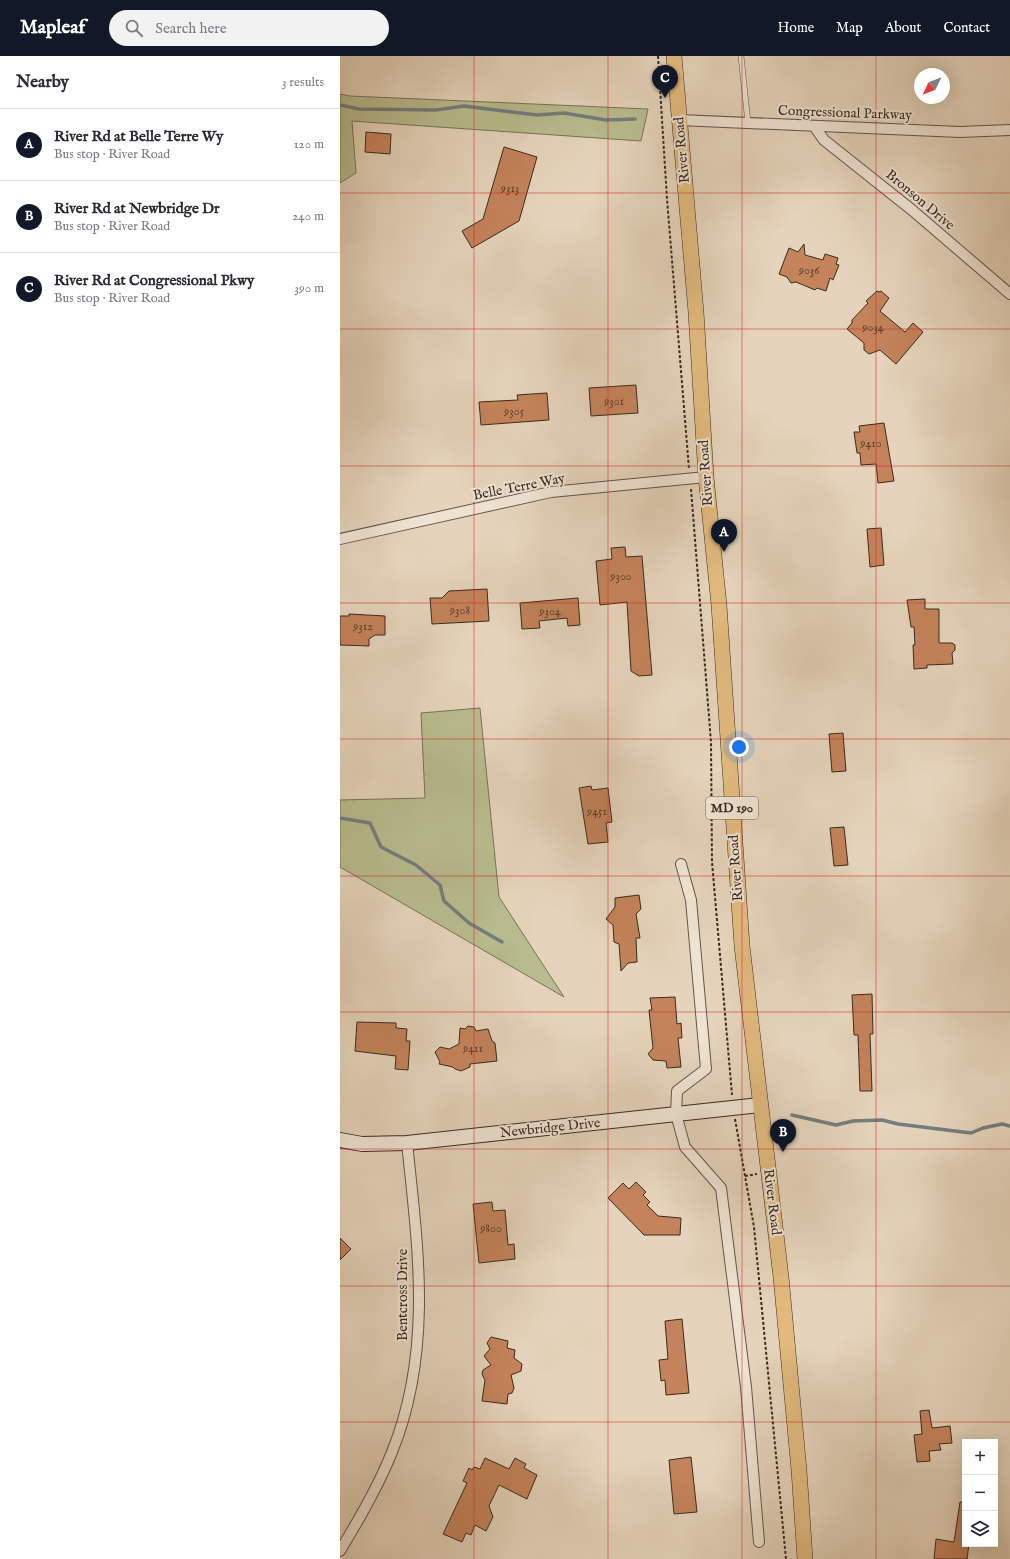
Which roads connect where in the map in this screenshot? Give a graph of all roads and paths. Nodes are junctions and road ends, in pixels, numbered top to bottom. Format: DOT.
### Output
graph roads {
  1 [pos="658,56"];
  2 [pos="674,56"];
  3 [pos="741,56"];
  4 [pos="679,120"];
  5 [pos="748,123"];
  6 [pos="814,126"];
  7 [pos="1010,130"];
  8 [pos="1010,294"];
  9 [pos="706,477"];
  10 [pos="690,479"];
  11 [pos="340,539"];
  12 [pos="681,864"];
  13 [pos="760,1105"];
  14 [pos="733,1108"];
  15 [pos="676,1114"];
  16 [pos="340,1140"];
  17 [pos="407,1143"];
  18 [pos="758,1542"];
  19 [pos="340,1551"];
  20 [pos="786,1559"];
  21 [pos="805,1559"];
  1 -- 10 [label="path"];
  2 -- 4 [label="main road, River Road / MD 190"];
  3 -- 5 [label="lane"];
  4 -- 5 [label="street, Congressional Parkway"];
  4 -- 9 [label="main road, River Road / MD 190"];
  5 -- 6 [label="street, Congressional Parkway"];
  6 -- 7 [label="street, Congressional Parkway"];
  6 -- 8 [label="street, Bronson Drive"];
  9 -- 10 [label="street, Belle Terre Way"];
  9 -- 13 [label="main road, River Road / MD 190"];
  10 -- 11 [label="street, Belle Terre Way"];
  10 -- 14 [label="path"];
  12 -- 15 [label="street"];
  13 -- 14 [label="street, Newbridge Drive"];
  13 -- 21 [label="main road, River Road / MD 190"];
  14 -- 15 [label="street, Newbridge Drive"];
  14 -- 20 [label="path"];
  15 -- 17 [label="street, Newbridge Drive"];
  15 -- 18 [label="street"];
  16 -- 17 [label="street, Newbridge Drive"];
  17 -- 19 [label="street, Bentcross Drive"];
}
